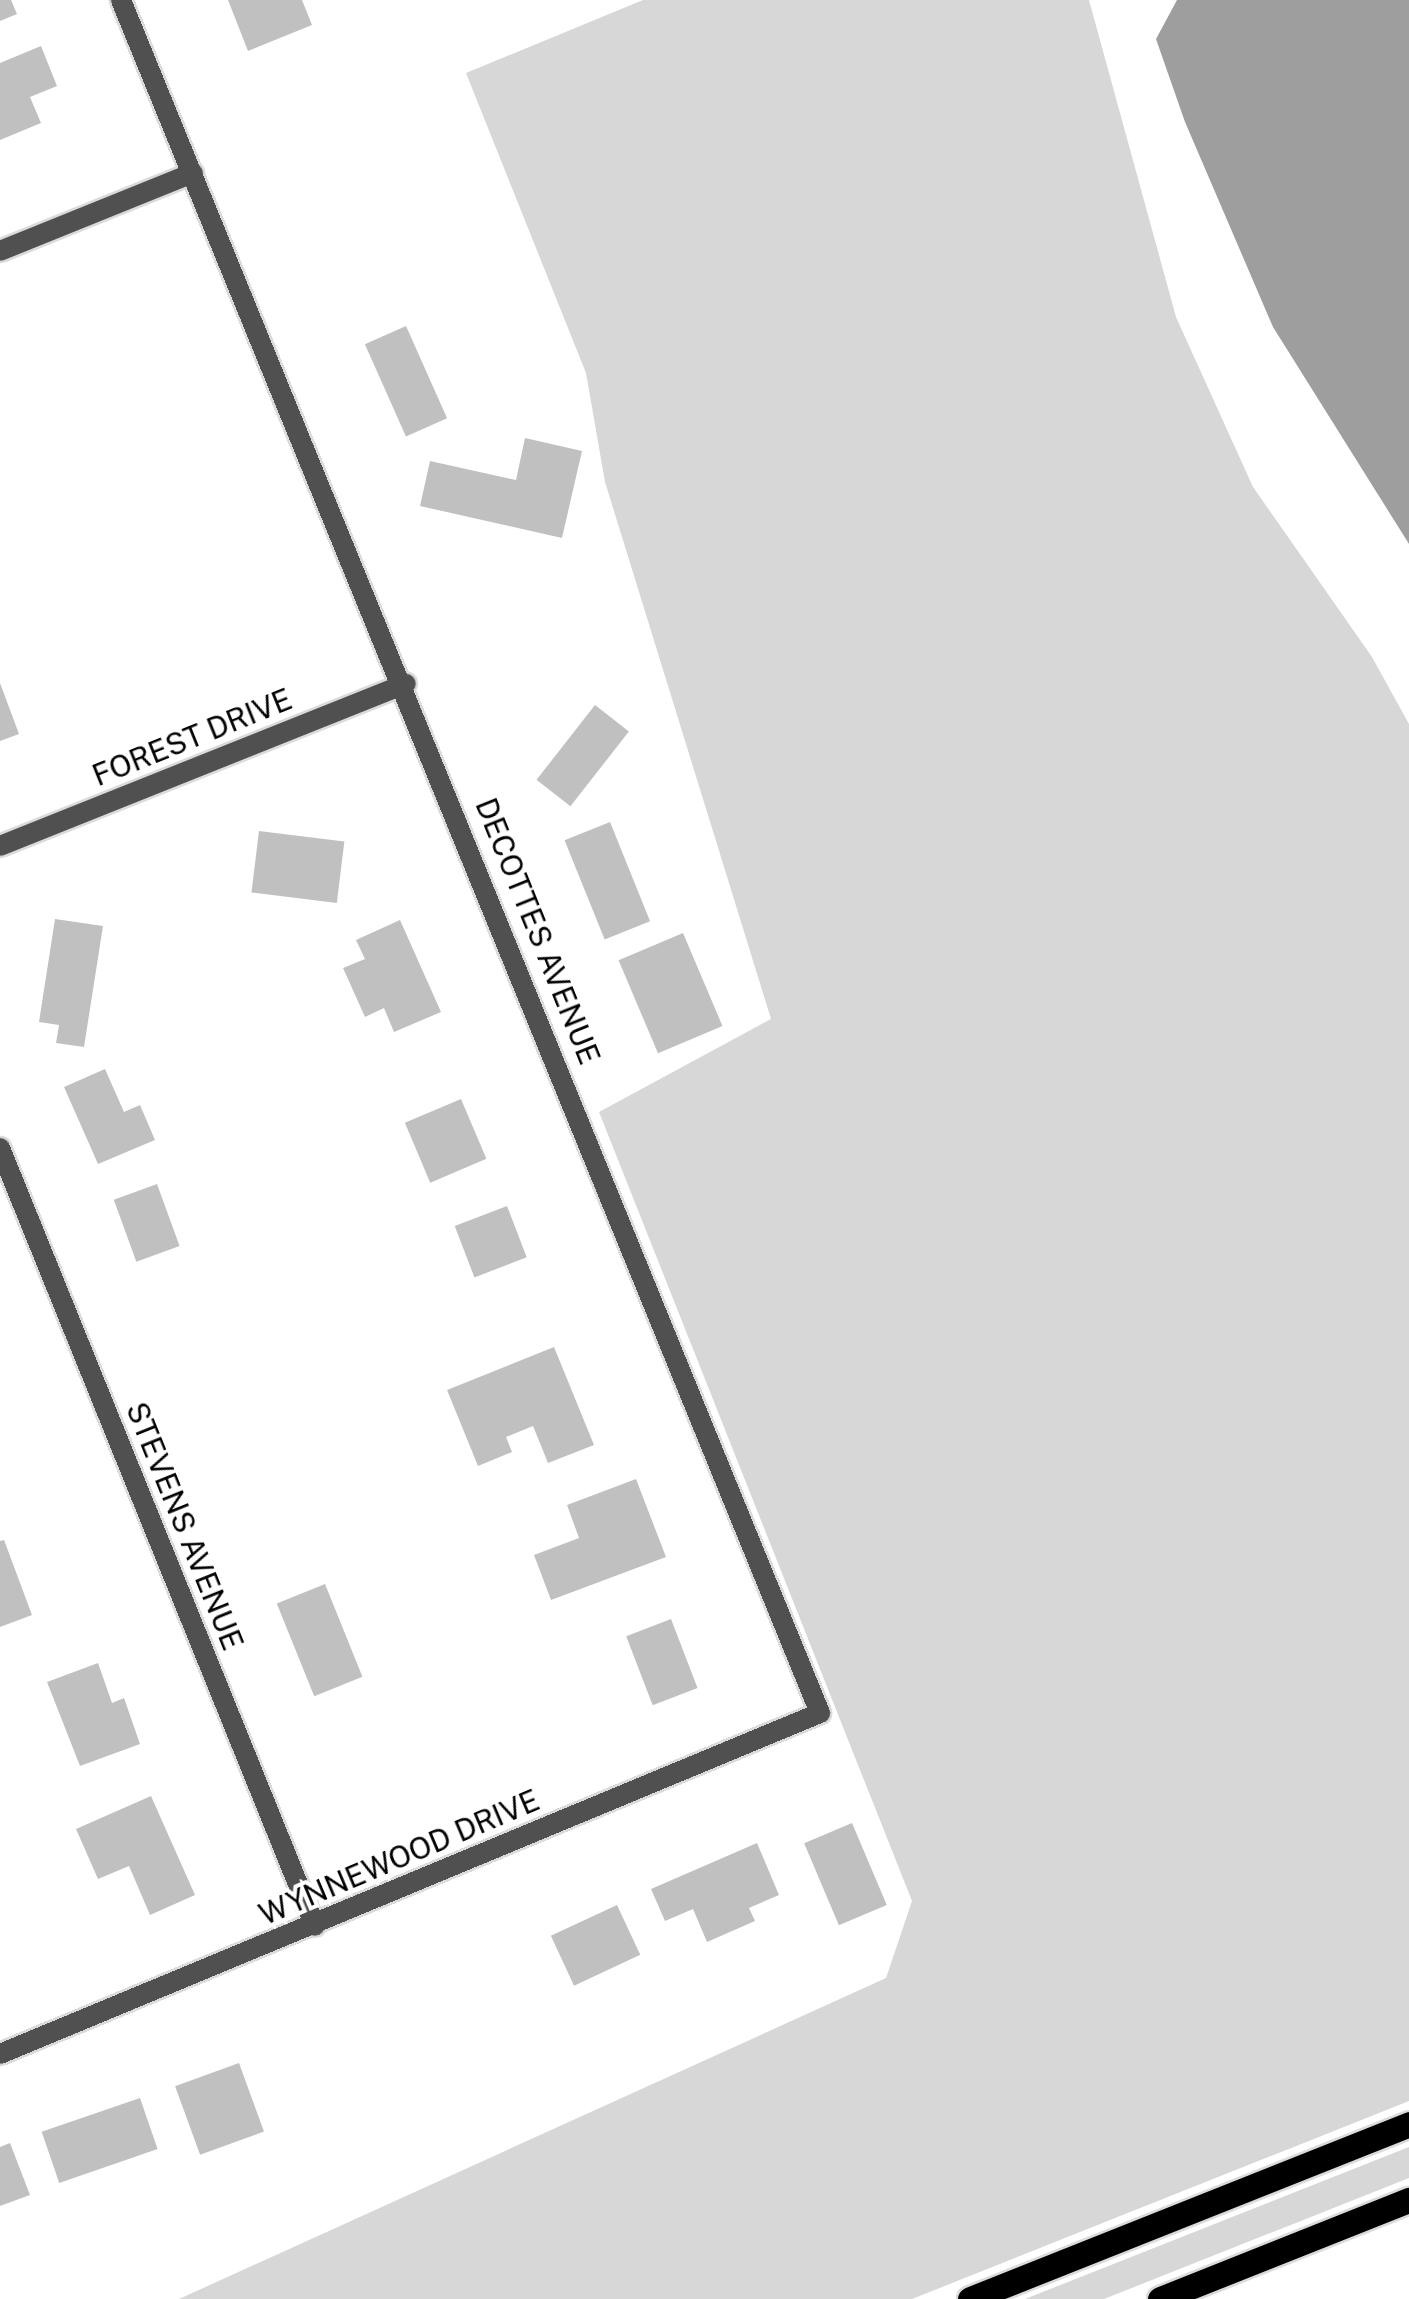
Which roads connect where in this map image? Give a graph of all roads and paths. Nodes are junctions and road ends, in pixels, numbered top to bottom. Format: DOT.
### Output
graph roads {
  1 [pos="121,0"];
  2 [pos="193,173"];
  3 [pos="0,251"];
  4 [pos="406,684"];
  5 [pos="0,846"];
  6 [pos="0,1148"];
  7 [pos="820,1714"];
  8 [pos="315,1926"];
  9 [pos="0,2054"];
  10 [pos="1409,2124"];
  11 [pos="1409,2200"];
  12 [pos="970,2299"];
  13 [pos="1160,2299"];
  1 -- 2 [label="street, DECOTTES AVENUE"];
  2 -- 3 [label="street"];
  2 -- 4 [label="street, DECOTTES AVENUE"];
  4 -- 5 [label="street, FOREST DRIVE"];
  4 -- 7 [label="street, DECOTTES AVENUE"];
  6 -- 8 [label="street, STEVENS AVENUE"];
  7 -- 8 [label="street, WYNNEWOOD DRIVE"];
  8 -- 9 [label="street, WYNNEWOOD DRIVE"];
  10 -- 12 [label="main road"];
  11 -- 13 [label="main road"];
}
